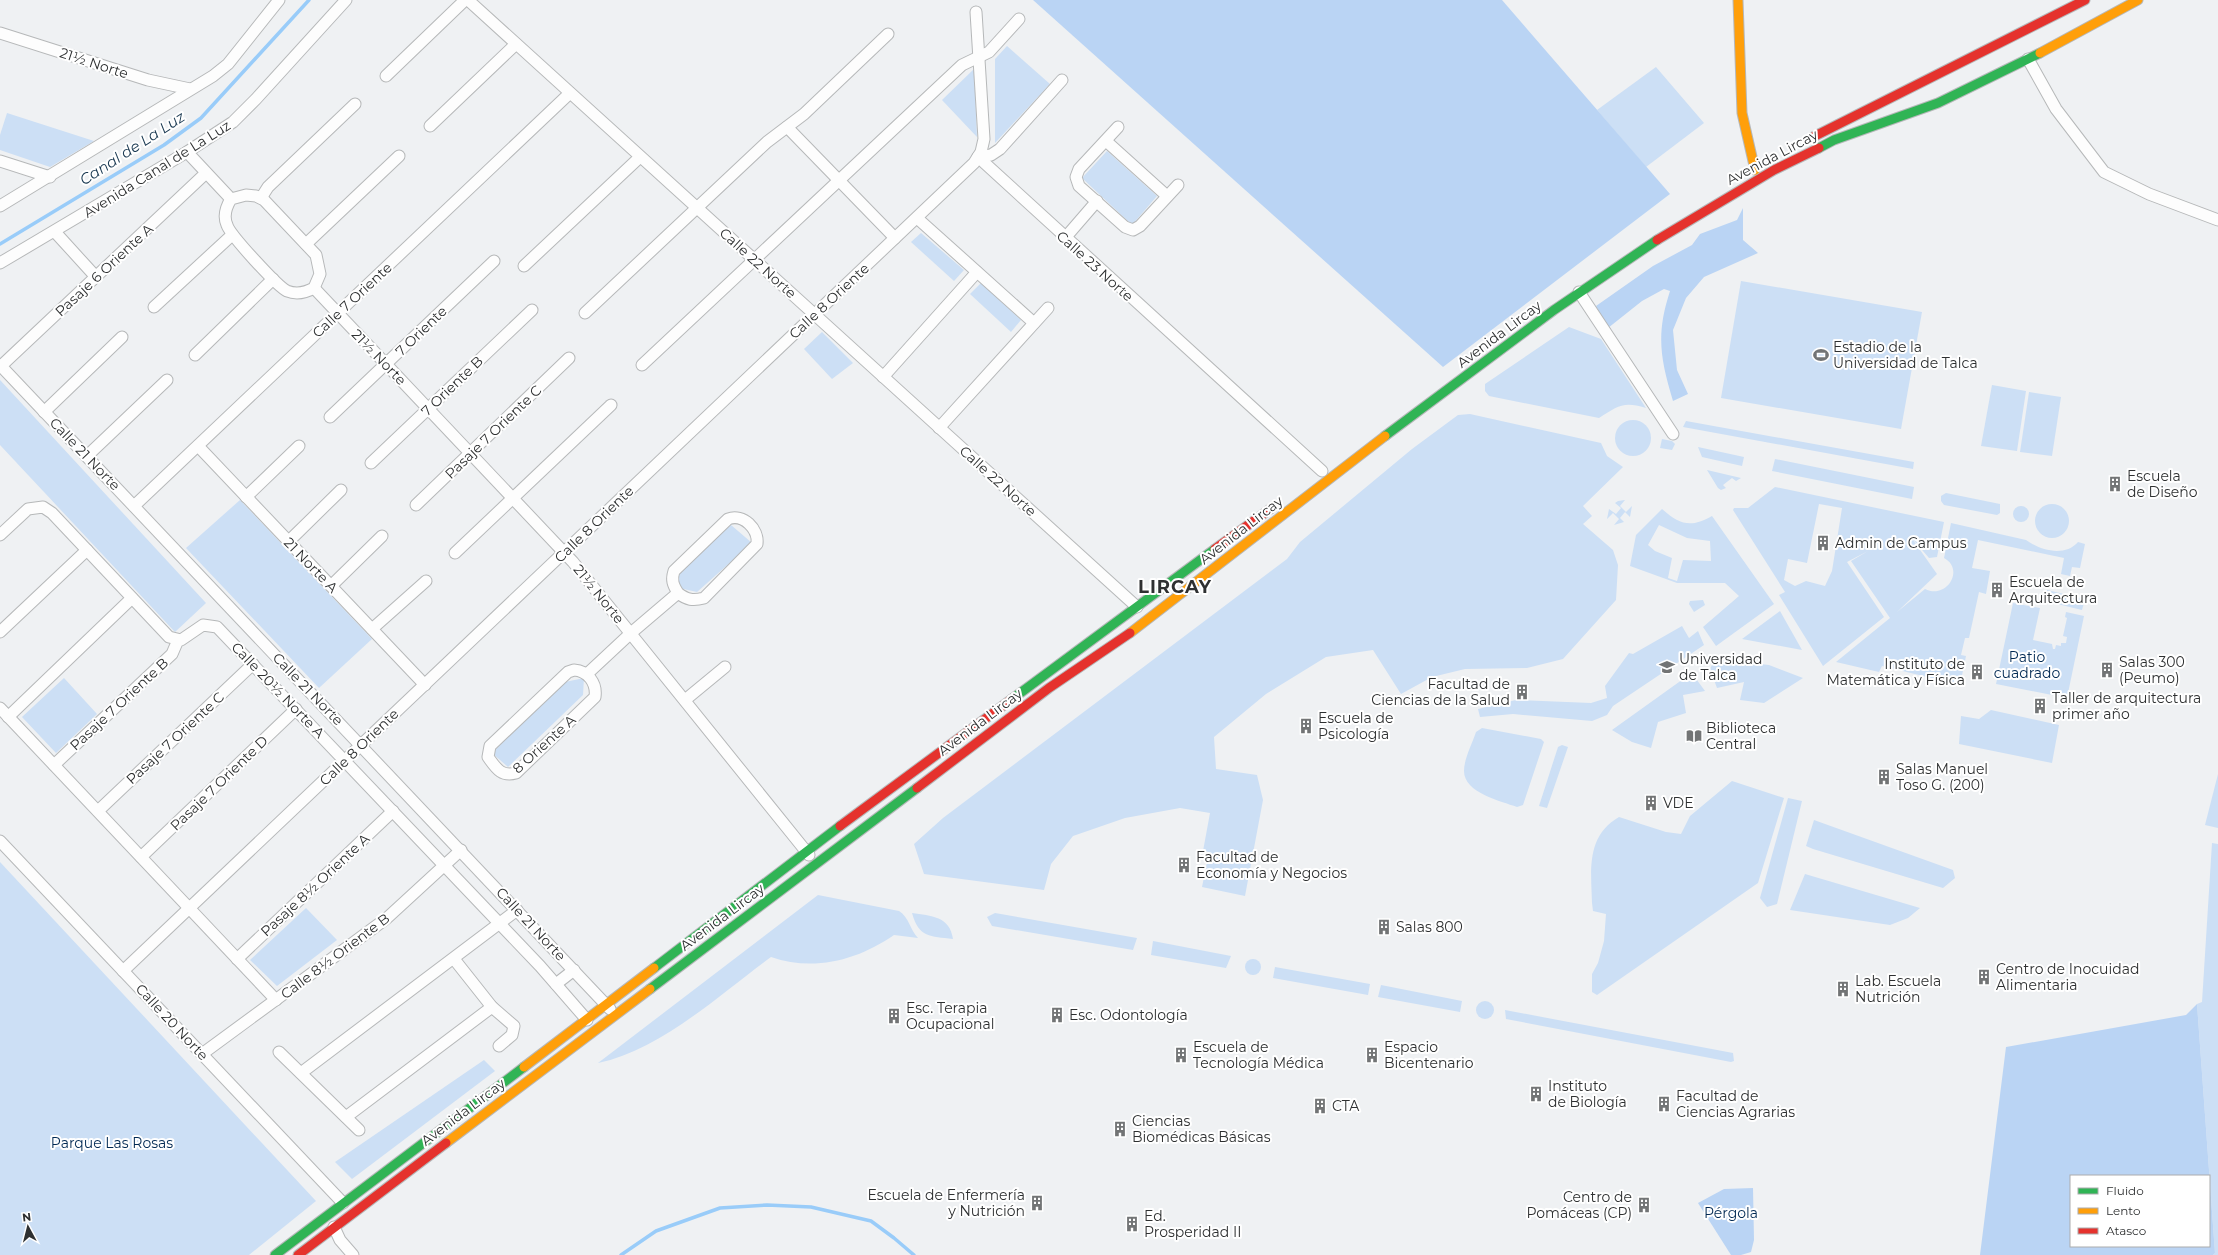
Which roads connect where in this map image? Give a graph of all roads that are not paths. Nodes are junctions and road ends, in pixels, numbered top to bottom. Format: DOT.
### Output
graph roads {
  1 [pos="279,0"];
  2 [pos="346,0"];
  3 [pos="466,0"];
  4 [pos="1738,0"];
  5 [pos="2086,0"];
  6 [pos="2138,0"];
  7 [pos="976,12"];
  8 [pos="1019,19"];
  9 [pos="0,32"];
  10 [pos="888,34"];
  11 [pos="516,44"];
  12 [pos="979,57"];
  13 [pos="2028,59"];
  14 [pos="386,76"];
  15 [pos="1062,80"];
  16 [pos="190,90"];
  17 [pos="570,93"];
  18 [pos="355,104"];
  19 [pos="430,126"];
  20 [pos="787,127"];
  21 [pos="1118,127"];
  22 [pos="1106,141"];
  23 [pos="1802,144"];
  24 [pos="187,152"];
  25 [pos="399,156"];
  26 [pos="640,157"];
  27 [pos="978,157"];
  28 [pos="1775,158"];
  29 [pos="0,161"];
  30 [pos="206,173"];
  31 [pos="50,177"];
  32 [pos="840,182"];
  33 [pos="1178,185"];
  34 [pos="1168,196"];
  35 [pos="261,198"];
  36 [pos="231,199"];
  37 [pos="1097,201"];
  38 [pos="0,206"];
  39 [pos="697,208"];
  40 [pos="917,218"];
  41 [pos="2218,220"];
  42 [pos="55,232"];
  43 [pos="232,235"];
  44 [pos="895,238"];
  45 [pos="1065,238"];
  46 [pos="306,244"];
  47 [pos="754,260"];
  48 [pos="494,261"];
  49 [pos="0,263"];
  50 [pos="524,266"];
  51 [pos="977,272"];
  52 [pos="96,277"];
  53 [pos="273,278"];
  54 [pos="314,288"];
  55 [pos="1579,292"];
  56 [pos="154,307"];
  57 [pos="1048,308"];
  58 [pos="532,310"];
  59 [pos="338,313"];
  60 [pos="585,313"];
  61 [pos="815,315"];
  62 [pos="1034,323"];
  63 [pos="122,338"];
  64 [pos="195,355"];
  65 [pos="569,358"];
  66 [pos="386,364"];
  67 [pos="1,365"];
  68 [pos="642,365"];
  69 [pos="883,377"];
  70 [pos="167,380"];
  71 [pos="611,405"];
  72 [pos="428,409"];
  73 [pos="44,412"];
  74 [pos="330,417"];
  75 [pos="939,428"];
  76 [pos="1673,434"];
  77 [pos="198,446"];
  78 [pos="299,446"];
  79 [pos="470,453"];
  80 [pos="87,456"];
  81 [pos="371,463"];
  82 [pos="1322,471"];
  83 [pos="341,490"];
  84 [pos="246,497"];
  85 [pos="513,498"];
  86 [pos="1284,499"];
  87 [pos="416,505"];
  88 [pos="134,506"];
  89 [pos="0,534"];
  90 [pos="382,536"];
  91 [pos="289,541"];
  92 [pos="86,550"];
  93 [pos="564,552"];
  94 [pos="455,553"];
  95 [pos="426,581"];
  96 [pos="331,586"];
  97 [pos="678,593"];
  98 [pos="132,598"];
  99 [pos="1137,607"];
  100 [pos="1143,624"];
  101 [pos="372,630"];
  102 [pos="0,632"];
  103 [pos="631,633"];
  104 [pos="178,640"];
  105 [pos="253,664"];
  106 [pos="725,667"];
  107 [pos="587,674"];
  108 [pos="425,684"];
  109 [pos="685,700"];
  110 [pos="0,708"];
  111 [pos="296,709"];
  112 [pos="8,717"];
  113 [pos="361,745"];
  114 [pos="345,760"];
  115 [pos="54,765"];
  116 [pos="98,811"];
  117 [pos="393,811"];
  118 [pos="0,841"];
  119 [pos="461,850"];
  120 [pos="806,851"];
  121 [pos="141,857"];
  122 [pos="445,865"];
  123 [pos="816,865"];
  124 [pos="189,908"];
  125 [pos="517,910"];
  126 [pos="498,923"];
  127 [pos="237,959"];
  128 [pos="454,959"];
  129 [pos="123,970"];
  130 [pos="574,970"];
  131 [pos="556,984"];
  132 [pos="276,1000"];
  133 [pos="606,1005"];
  134 [pos="492,1007"];
  135 [pos="615,1015"];
  136 [pos="587,1020"];
  137 [pos="500,1046"];
  138 [pos="279,1052"];
  139 [pos="202,1054"];
  140 [pos="301,1073"];
  141 [pos="346,1117"];
  142 [pos="359,1130"];
  143 [pos="343,1203"];
  144 [pos="334,1228"];
  145 [pos="275,1255"];
  146 [pos="298,1255"];
  147 [pos="353,1255"];
  1 -- 16 [label="street"];
  2 -- 24 [label="street, Avenida Canal de La Luz"];
  3 -- 11 [label="street, Calle 22 Norte"];
  3 -- 14 [label="street"];
  4 -- 28 [label="main road, Avenida Lircay"];
  5 -- 23 [label="main road, Avenida Lircay"];
  6 -- 13 [label="main road, Avenida Lircay"];
  7 -- 12 [label="street"];
  8 -- 12 [label="street"];
  9 -- 16 [label="street, 21½ Norte"];
  10 -- 20 [label="street"];
  11 -- 17 [label="street, Calle 22 Norte"];
  11 -- 19 [label="street"];
  12 -- 27 [label="street"];
  12 -- 32 [label="street"];
  13 -- 41 [label="street"];
  13 -- 55 [label="main road, Avenida Lircay"];
  15 -- 27 [label="street, Calle 8 Oriente"];
  16 -- 31 [label="street"];
  17 -- 26 [label="street, Calle 22 Norte"];
  17 -- 59 [label="street, Calle 7 Oriente"];
  18 -- 35 [label="street"];
  20 -- 32 [label="street"];
  20 -- 39 [label="street"];
  21 -- 22 [label="street"];
  22 -- 34 [label="street"];
  22 -- 37 [label="street"];
  24 -- 30 [label="street"];
  24 -- 42 [label="street, Avenida Canal de La Luz"];
  25 -- 46 [label="street"];
  26 -- 39 [label="street, Calle 22 Norte"];
  26 -- 50 [label="street"];
  27 -- 40 [label="street, Calle 8 Oriente"];
  27 -- 45 [label="street, Calle 23 Norte"];
  29 -- 31 [label="street"];
  30 -- 36 [label="street"];
  30 -- 52 [label="street, Pasaje 6 Oriente A"];
  31 -- 38 [label="street"];
  32 -- 44 [label="street"];
  32 -- 47 [label="street"];
  33 -- 34 [label="street"];
  34 -- 37 [label="street"];
  35 -- 36 [label="street"];
  35 -- 46 [label="street"];
  36 -- 43 [label="street"];
  37 -- 45 [label="street"];
  39 -- 47 [label="street, Calle 22 Norte"];
  39 -- 60 [label="street"];
  40 -- 44 [label="street, Calle 8 Oriente"];
  40 -- 51 [label="street"];
  42 -- 49 [label="street, Avenida Canal de La Luz"];
  42 -- 52 [label="street"];
  43 -- 53 [label="street"];
  43 -- 56 [label="street"];
  44 -- 61 [label="street, Calle 8 Oriente"];
  45 -- 82 [label="street, Calle 23 Norte"];
  46 -- 54 [label="street"];
  47 -- 61 [label="street, Calle 22 Norte"];
  47 -- 68 [label="street"];
  48 -- 66 [label="street, 7 Oriente"];
  51 -- 62 [label="street"];
  51 -- 69 [label="street"];
  52 -- 67 [label="street, Pasaje 6 Oriente A"];
  53 -- 54 [label="street"];
  53 -- 64 [label="street"];
  54 -- 59 [label="street, 21½ Norte"];
  55 -- 76 [label="street"];
  55 -- 100 [label="main road, Avenida Lircay"];
  57 -- 62 [label="street"];
  58 -- 72 [label="street, 7 Oriente B"];
  59 -- 66 [label="street, 21½ Norte"];
  59 -- 77 [label="street, Calle 7 Oriente"];
  61 -- 69 [label="street, Calle 22 Norte"];
  61 -- 93 [label="street, Calle 8 Oriente"];
  62 -- 75 [label="street"];
  63 -- 73 [label="street"];
  65 -- 79 [label="street, Pasaje 7 Oriente C"];
  66 -- 72 [label="street, 21½ Norte"];
  66 -- 74 [label="street, 7 Oriente"];
  67 -- 73 [label="street, Calle 21 Norte"];
  69 -- 75 [label="street, Calle 22 Norte"];
  70 -- 80 [label="street"];
  71 -- 85 [label="street"];
  72 -- 79 [label="street, 21½ Norte"];
  72 -- 81 [label="street, 7 Oriente B"];
  73 -- 80 [label="street, Calle 21 Norte"];
  75 -- 99 [label="street, Calle 22 Norte"];
  77 -- 84 [label="street, 21 Norte A"];
  77 -- 88 [label="street, Calle 7 Oriente"];
  78 -- 84 [label="street"];
  79 -- 85 [label="street, 21½ Norte"];
  79 -- 87 [label="street, Pasaje 7 Oriente C"];
  80 -- 88 [label="street, Calle 21 Norte"];
  83 -- 91 [label="street"];
  84 -- 91 [label="street, 21 Norte A"];
  85 -- 93 [label="street, 21½ Norte"];
  85 -- 94 [label="street"];
  86 -- 99 [label="main road, Avenida Lircay"];
  88 -- 113 [label="street, Calle 21 Norte"];
  89 -- 92 [label="street"];
  90 -- 96 [label="street"];
  91 -- 96 [label="street, 21 Norte A"];
  92 -- 98 [label="street"];
  92 -- 102 [label="street"];
  93 -- 103 [label="street, 21½ Norte"];
  93 -- 108 [label="street, Calle 8 Oriente"];
  95 -- 101 [label="street"];
  96 -- 101 [label="street, 21 Norte A"];
  97 -- 97 [label="street"];
  97 -- 103 [label="street"];
  98 -- 104 [label="street"];
  98 -- 112 [label="street"];
  99 -- 100 [label="main road"];
  99 -- 120 [label="main road, Avenida Lircay"];
  100 -- 123 [label="main road, Avenida Lircay"];
  101 -- 108 [label="street, 21 Norte A"];
  103 -- 107 [label="street"];
  103 -- 109 [label="street, 21½ Norte"];
  104 -- 105 [label="street, Calle 20½ Norte A"];
  104 -- 115 [label="street, Pasaje 7 Oriente B"];
  105 -- 111 [label="street, Calle 20½ Norte A"];
  105 -- 116 [label="street, Pasaje 7 Oriente C"];
  106 -- 109 [label="street"];
  107 -- 107 [label="street, 8 Oriente A"];
  108 -- 113 [label="street, Calle 8 Oriente"];
  109 -- 120 [label="street, 21½ Norte"];
  110 -- 112 [label="street"];
  111 -- 114 [label="street, Calle 20½ Norte A"];
  111 -- 121 [label="street, Pasaje 7 Oriente D"];
  112 -- 115 [label="street"];
  113 -- 114 [label="street, Calle 8 Oriente"];
  113 -- 119 [label="street, Calle 21 Norte"];
  114 -- 117 [label="street, Calle 21 Norte"];
  114 -- 124 [label="street, Calle 8 Oriente"];
  115 -- 116 [label="street"];
  116 -- 121 [label="street"];
  117 -- 122 [label="street, Calle 21 Norte"];
  117 -- 127 [label="street, Pasaje 8½ Oriente A"];
  118 -- 129 [label="street, Calle 20 Norte"];
  119 -- 122 [label="street, Calle 8½ Oriente B"];
  119 -- 125 [label="street, Calle 21 Norte"];
  120 -- 123 [label="street, 21½ Norte"];
  120 -- 133 [label="main road, Avenida Lircay"];
  121 -- 124 [label="street"];
  122 -- 126 [label="street, Calle 21 Norte"];
  122 -- 132 [label="street, Calle 8½ Oriente B"];
  123 -- 135 [label="main road, Avenida Lircay"];
  124 -- 127 [label="street"];
  124 -- 129 [label="street, Calle 8 Oriente"];
  125 -- 126 [label="street"];
  125 -- 130 [label="street, Calle 21 Norte"];
  126 -- 128 [label="street"];
  126 -- 131 [label="street, Calle 21 Norte"];
  127 -- 132 [label="street"];
  128 -- 134 [label="street"];
  128 -- 140 [label="street"];
  129 -- 139 [label="street, Calle 20 Norte"];
  130 -- 131 [label="street"];
  130 -- 133 [label="street, Calle 21 Norte"];
  131 -- 136 [label="street, Calle 21 Norte"];
  132 -- 139 [label="street, Calle 8½ Oriente B"];
  133 -- 135 [label="street, Calle 21 Norte"];
  133 -- 136 [label="main road, Avenida Lircay"];
  134 -- 137 [label="street"];
  134 -- 141 [label="street"];
  135 -- 144 [label="main road, Avenida Lircay"];
  136 -- 143 [label="main road, Avenida Lircay"];
  138 -- 140 [label="street"];
  139 -- 143 [label="street, Calle 20 Norte"];
  140 -- 141 [label="street"];
  141 -- 142 [label="street"];
  143 -- 145 [label="main road, Avenida Lircay"];
  144 -- 146 [label="main road, Avenida Lircay"];
  144 -- 147 [label="street"];
}
